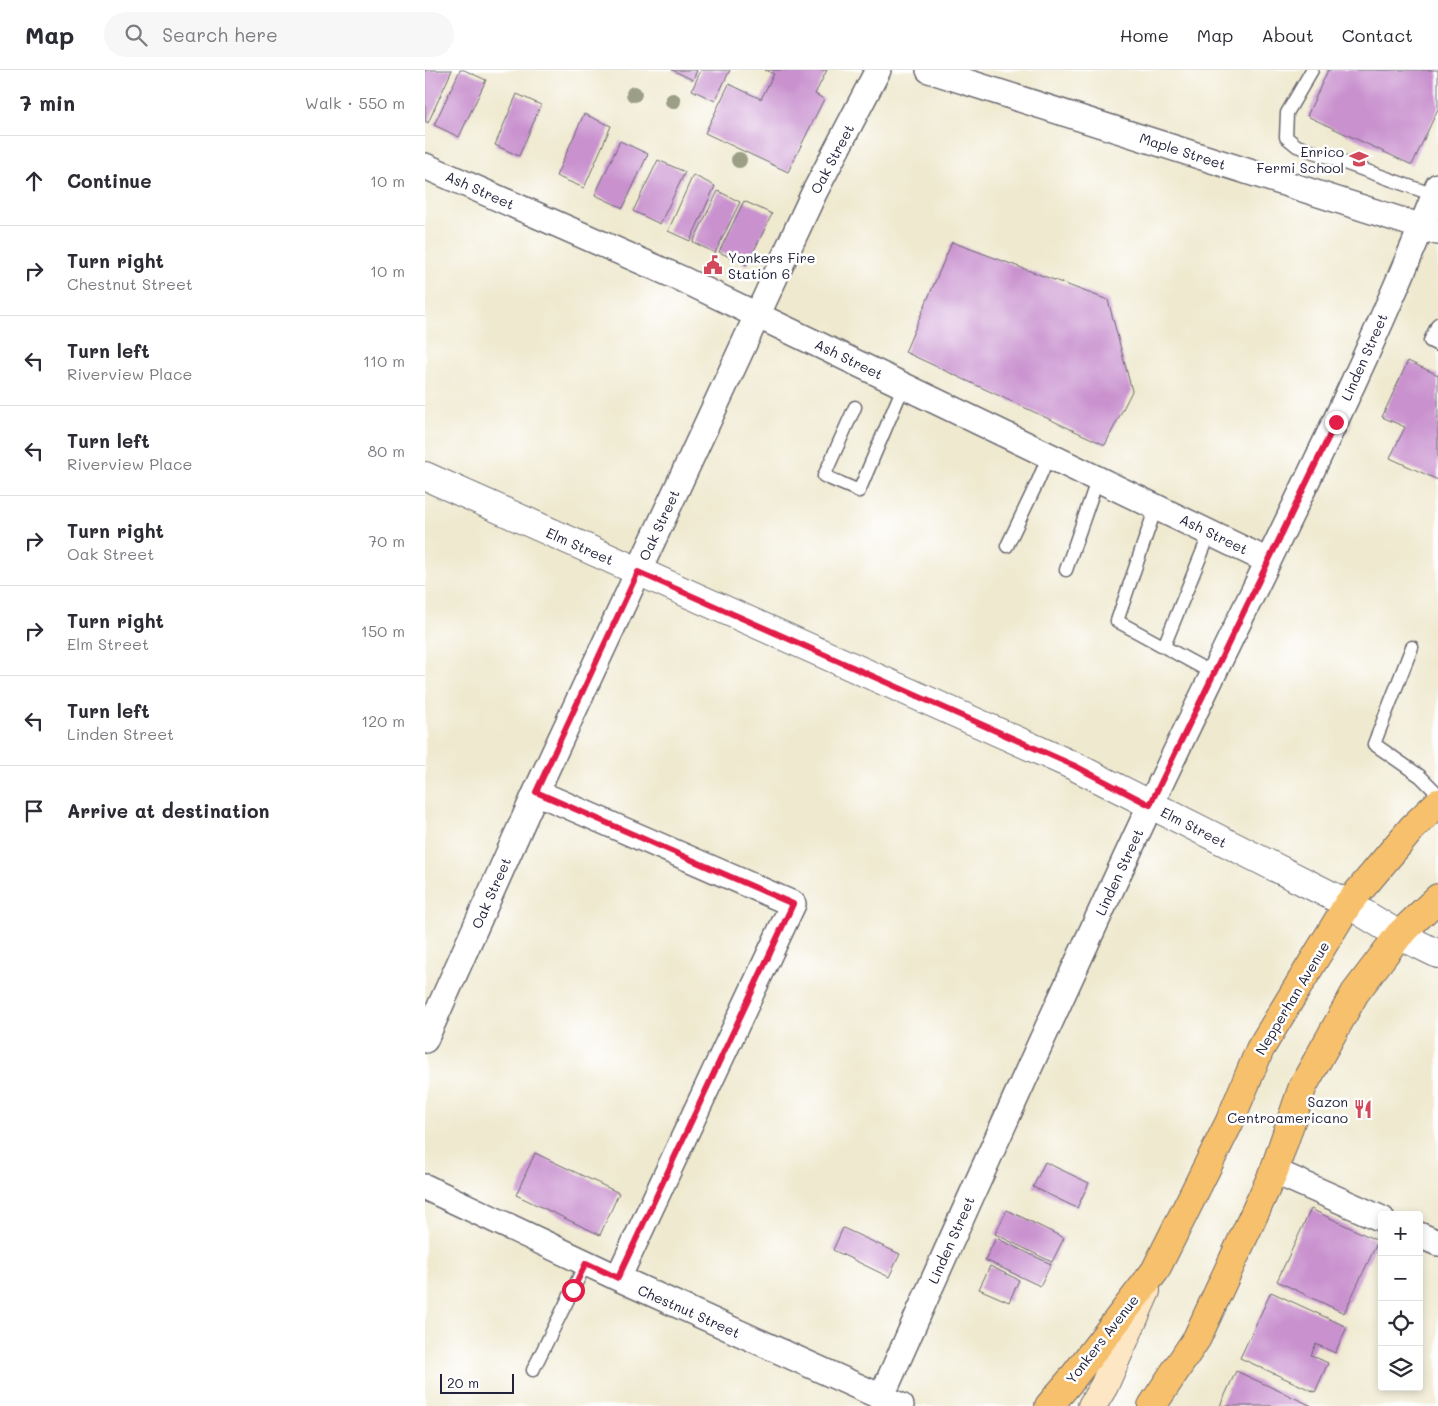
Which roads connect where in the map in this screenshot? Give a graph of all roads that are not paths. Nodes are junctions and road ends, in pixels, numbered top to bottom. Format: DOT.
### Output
graph roads {
  1 [pos="878,70"];
  2 [pos="929,70"];
  3 [pos="1312,70"];
  4 [pos="425,166"];
  5 [pos="1436,190"];
  6 [pos="1430,229"];
  7 [pos="757,315"];
  8 [pos="1438,324"];
  9 [pos="1438,345"];
  10 [pos="904,385"];
  11 [pos="855,407"];
  12 [pos="1049,455"];
  13 [pos="425,476"];
  14 [pos="1098,478"];
  15 [pos="1156,507"];
  16 [pos="1210,533"];
  17 [pos="1007,546"];
  18 [pos="1268,560"];
  19 [pos="1066,570"];
  20 [pos="638,572"];
  21 [pos="1164,646"];
  22 [pos="1412,647"];
  23 [pos="1214,674"];
  24 [pos="536,792"];
  25 [pos="1438,794"];
  26 [pos="1438,803"];
  27 [pos="1150,805"];
  28 [pos="1438,898"];
  29 [pos="1348,904"];
  30 [pos="1399,935"];
  31 [pos="1438,954"];
  32 [pos="425,1040"];
  33 [pos="1274,1171"];
  34 [pos="425,1187"];
  35 [pos="1378,1216"];
  36 [pos="1423,1237"];
  37 [pos="1438,1243"];
  38 [pos="586,1263"];
  39 [pos="1155,1271"];
  40 [pos="618,1278"];
  41 [pos="1197,1338"];
  42 [pos="533,1370"];
  43 [pos="891,1402"];
  44 [pos="1049,1406"];
  45 [pos="1092,1406"];
  46 [pos="1152,1406"];
  47 [pos="1166,1406"];
  1 -- 7 [label="street, Oak Street"];
  2 -- 6 [label="street, Maple Street"];
  3 -- 5 [label="lane"];
  4 -- 7 [label="street, Ash Street"];
  5 -- 6 [label="street, Linden Street"];
  6 -- 18 [label="street, Linden Street"];
  7 -- 10 [label="street, Ash Street"];
  7 -- 20 [label="street, Oak Street"];
  8 -- 9 [label="lane"];
  10 -- 11 [label="lane"];
  10 -- 12 [label="street, Ash Street"];
  12 -- 14 [label="street, Ash Street"];
  12 -- 17 [label="lane"];
  13 -- 20 [label="street, Elm Street"];
  14 -- 15 [label="street, Ash Street"];
  14 -- 19 [label="lane"];
  15 -- 16 [label="street, Ash Street"];
  15 -- 21 [label="lane"];
  16 -- 18 [label="street, Ash Street"];
  16 -- 21 [label="lane"];
  18 -- 23 [label="street, Linden Street"];
  20 -- 24 [label="street, Oak Street"];
  20 -- 27 [label="street, Elm Street"];
  21 -- 23 [label="lane"];
  22 -- 25 [label="lane"];
  23 -- 27 [label="street, Linden Street"];
  24 -- 32 [label="street, Oak Street"];
  24 -- 40 [label="street"];
  26 -- 29 [label="main road, Nepperhan Avenue"];
  27 -- 29 [label="street, Elm Street"];
  27 -- 43 [label="street, Linden Street"];
  28 -- 30 [label="main road"];
  29 -- 30 [label="street, Elm Street"];
  29 -- 39 [label="main road, Nepperhan Avenue"];
  30 -- 31 [label="street, Elm Street"];
  30 -- 33 [label="main road"];
  33 -- 35 [label="street"];
  33 -- 41 [label="main road"];
  34 -- 38 [label="street, Chestnut Street"];
  36 -- 37 [label="street"];
  38 -- 40 [label="street, Chestnut Street"];
  38 -- 42 [label="lane"];
  39 -- 44 [label="main road, Yonkers Avenue"];
  39 -- 45 [label="main road, Nepperhan Avenue"];
  40 -- 43 [label="street, Chestnut Street"];
  41 -- 46 [label="main road"];
  41 -- 47 [label="main road"];
}
